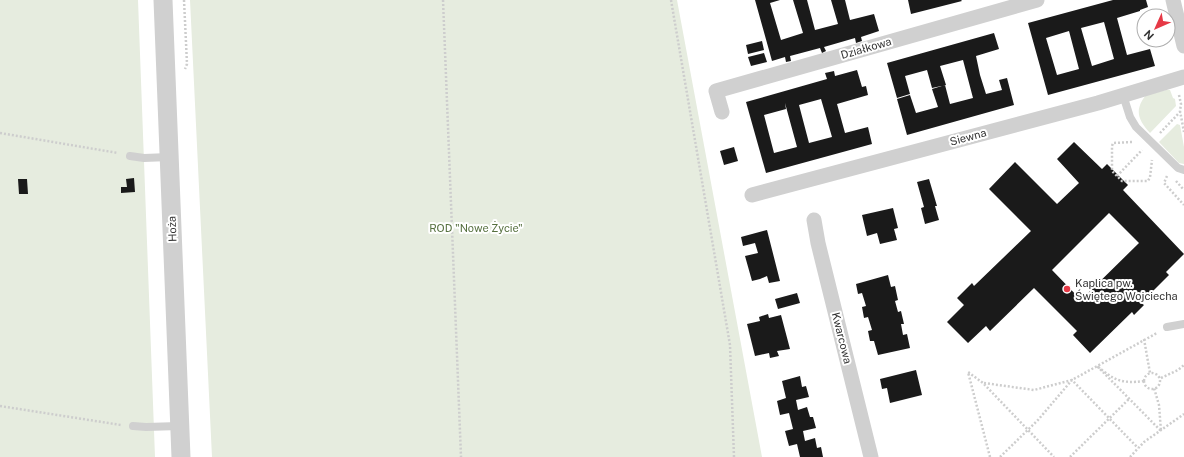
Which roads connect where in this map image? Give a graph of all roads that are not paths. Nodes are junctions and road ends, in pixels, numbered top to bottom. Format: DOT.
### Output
graph roads {
  1 [pos="163,0"];
  2 [pos="1038,0"];
  3 [pos="1173,0"];
  4 [pos="1184,46"];
  5 [pos="1184,77"];
  6 [pos="1123,95"];
  7 [pos="722,112"];
  8 [pos="130,156"];
  9 [pos="169,157"];
  10 [pos="1184,170"];
  11 [pos="752,195"];
  12 [pos="814,220"];
  13 [pos="1184,324"];
  14 [pos="1167,327"];
  15 [pos="133,426"];
  16 [pos="179,426"];
  17 [pos="181,457"];
  18 [pos="871,457"];
  1 -- 9 [label="street, Hoża"];
  2 -- 7 [label="street, Działkowa"];
  3 -- 4 [label="street"];
  5 -- 6 [label="street, Siewna"];
  6 -- 10 [label="lane"];
  6 -- 11 [label="street, Siewna"];
  8 -- 9 [label="lane"];
  9 -- 16 [label="street, Hoża"];
  12 -- 18 [label="street, Kwarcowa"];
  13 -- 14 [label="lane"];
  15 -- 16 [label="lane"];
  16 -- 17 [label="street, Hoża"];
}
